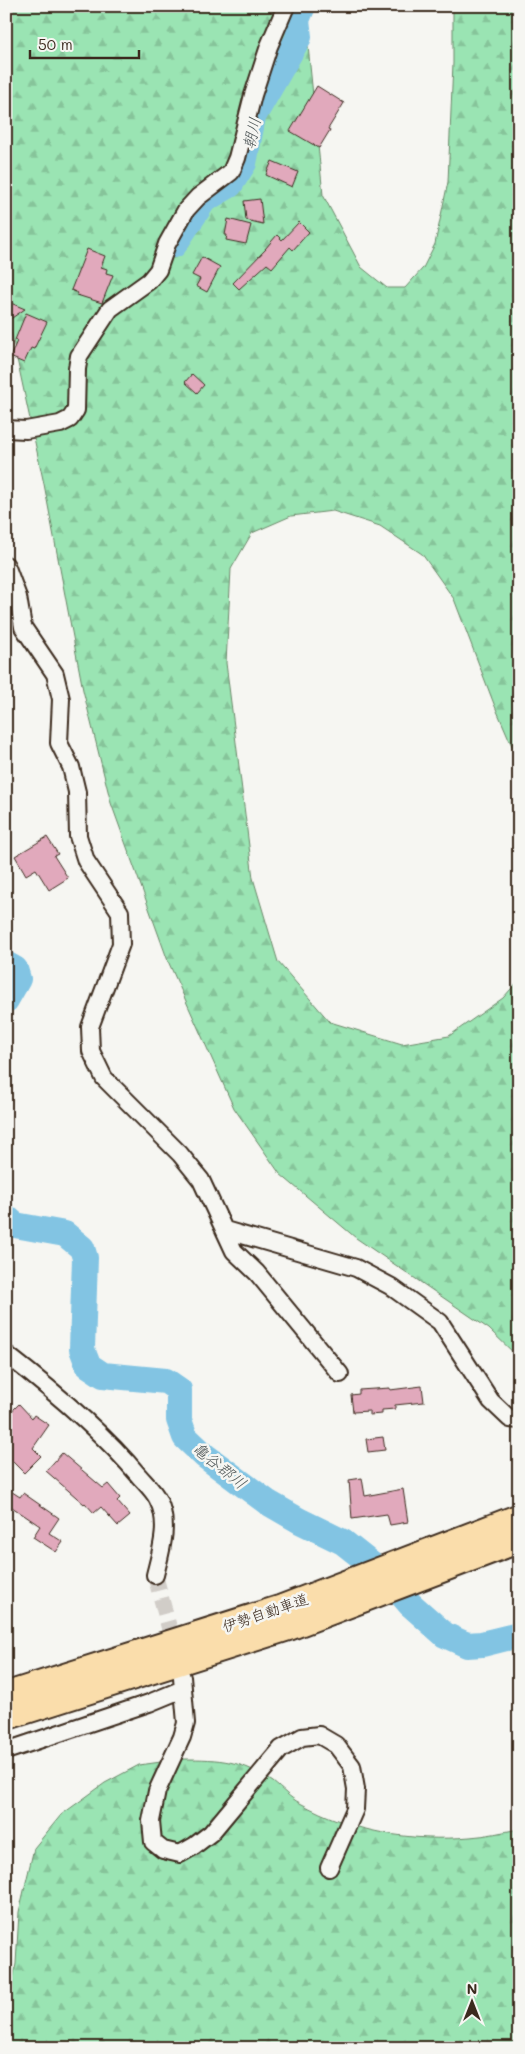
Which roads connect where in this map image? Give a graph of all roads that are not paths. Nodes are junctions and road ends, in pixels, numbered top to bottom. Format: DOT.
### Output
graph roads {
  1 [pos="286,6"];
  2 [pos="6,428"];
  3 [pos="6,565"];
  4 [pos="225,1230"];
  5 [pos="6,1354"];
  6 [pos="340,1374"];
  7 [pos="519,1420"];
  8 [pos="519,1517"];
  9 [pos="519,1540"];
  10 [pos="401,1573"];
  11 [pos="156,1575"];
  12 [pos="286,1617"];
  13 [pos="6,1695"];
  14 [pos="6,1717"];
  15 [pos="6,1751"];
  16 [pos="329,1868"];
  1 -- 2 [label="street"];
  3 -- 4 [label="street"];
  4 -- 6 [label="street"];
  4 -- 7 [label="street"];
  5 -- 11 [label="street"];
  8 -- 10 [label="highway, 伊勢自動車道"];
  9 -- 10 [label="highway, 伊勢自動車道"];
  10 -- 12 [label="highway, 伊勢自動車道"];
  12 -- 13 [label="highway, 伊勢自動車道"];
  12 -- 14 [label="highway, 伊勢自動車道"];
  15 -- 16 [label="street"];
}
